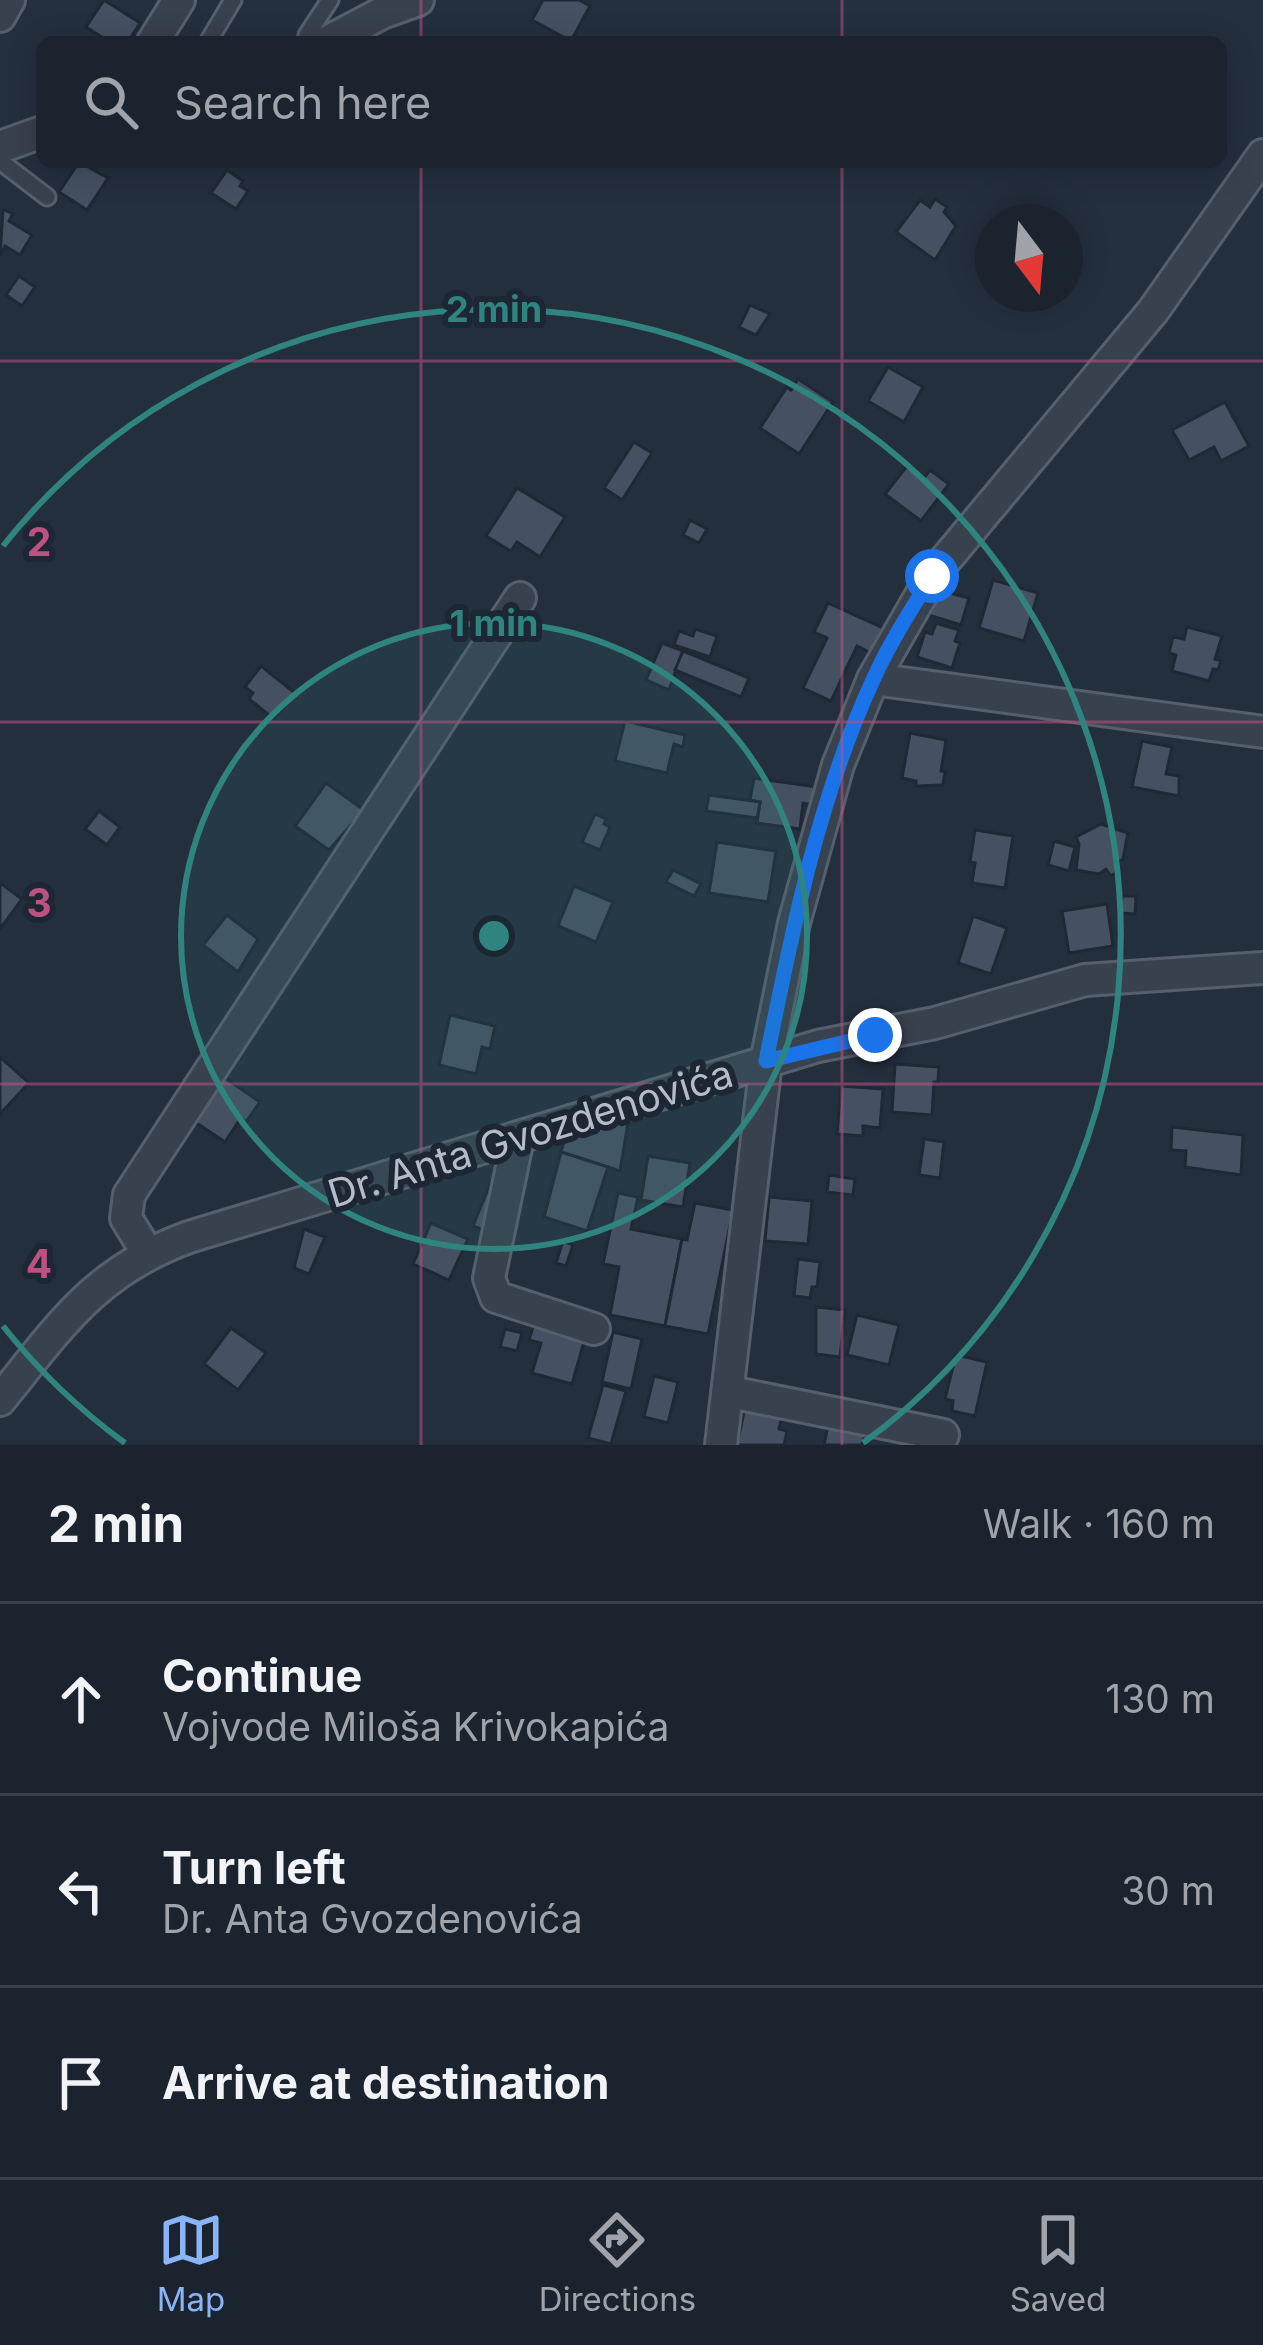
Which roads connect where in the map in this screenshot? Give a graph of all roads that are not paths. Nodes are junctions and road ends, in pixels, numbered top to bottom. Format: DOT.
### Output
graph roads {
  1 [pos="9,0"];
  2 [pos="179,0"];
  3 [pos="232,0"];
  4 [pos="330,0"];
  5 [pos="418,0"];
  6 [pos="0,16"];
  7 [pos="157,36"];
  8 [pos="211,36"];
  9 [pos="307,36"];
  10 [pos="338,36"];
  11 [pos="36,134"];
  12 [pos="0,147"];
  13 [pos="1263,155"];
  14 [pos="0,161"];
  15 [pos="47,197"];
  16 [pos="520,598"];
  17 [pos="873,679"];
  18 [pos="1263,732"];
  19 [pos="1263,968"];
  20 [pos="766,1061"];
  21 [pos="518,1138"];
  22 [pos="148,1254"];
  23 [pos="594,1329"];
  24 [pos="730,1393"];
  25 [pos="0,1400"];
  26 [pos="943,1436"];
  27 [pos="721,1445"];
  1 -- 6 [label="street"];
  2 -- 7 [label="street"];
  3 -- 8 [label="lane"];
  4 -- 9 [label="lane"];
  5 -- 10 [label="street"];
  11 -- 12 [label="street"];
  13 -- 17 [label="street"];
  14 -- 15 [label="lane"];
  16 -- 22 [label="street"];
  17 -- 18 [label="street"];
  17 -- 20 [label="street"];
  19 -- 20 [label="street, Dr. Anta Gvozdenovića"];
  20 -- 21 [label="street, Dr. Anta Gvozdenovića"];
  20 -- 24 [label="street"];
  21 -- 22 [label="street, Dr. Anta Gvozdenovića"];
  21 -- 23 [label="street"];
  22 -- 25 [label="street, Dr. Anta Gvozdenovića"];
  24 -- 26 [label="street"];
  24 -- 27 [label="street"];
}
